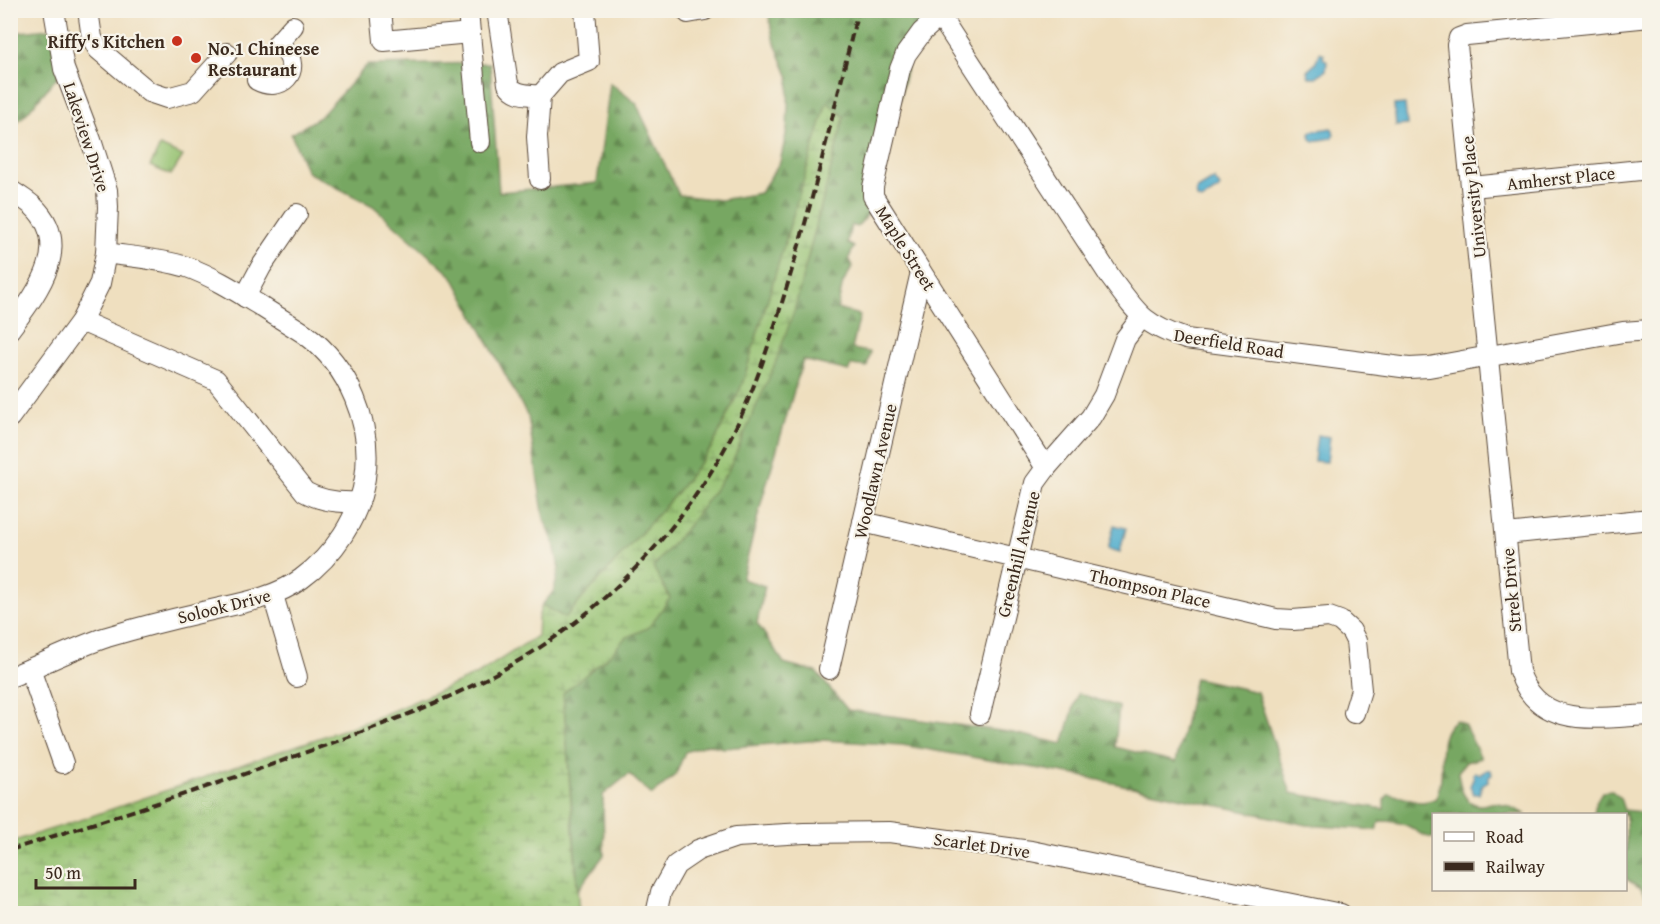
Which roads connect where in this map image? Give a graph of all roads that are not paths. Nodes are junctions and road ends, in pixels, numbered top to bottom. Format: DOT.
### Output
graph roads {
  1 [pos="54,10"];
  2 [pos="88,10"];
  3 [pos="381,10"];
  4 [pos="468,10"];
  5 [pos="497,10"];
  6 [pos="585,10"];
  7 [pos="687,10"];
  8 [pos="705,10"];
  9 [pos="940,13"];
  10 [pos="1650,17"];
  11 [pos="293,27"];
  12 [pos="471,33"];
  13 [pos="227,53"];
  14 [pos="257,80"];
  15 [pos="540,96"];
  16 [pos="480,142"];
  17 [pos="1650,169"];
  18 [pos="540,179"];
  19 [pos="1472,187"];
  20 [pos="10,190"];
  21 [pos="297,214"];
  22 [pos="106,253"];
  23 [pos="921,273"];
  24 [pos="245,297"];
  25 [pos="1141,318"];
  26 [pos="81,321"];
  27 [pos="10,328"];
  28 [pos="1650,330"];
  29 [pos="1488,357"];
  30 [pos="10,417"];
  31 [pos="1046,468"];
  32 [pos="359,502"];
  33 [pos="1650,519"];
  34 [pos="863,522"];
  35 [pos="1506,534"];
  36 [pos="1017,557"];
  37 [pos="273,595"];
  38 [pos="30,669"];
  39 [pos="829,669"];
  40 [pos="10,677"];
  41 [pos="297,677"];
  42 [pos="1354,713"];
  43 [pos="980,714"];
  44 [pos="1650,715"];
  45 [pos="63,763"];
  46 [pos="656,914"];
  47 [pos="1341,914"];
  1 -- 22 [label="street, Lakeview Drive"];
  2 -- 13 [label="street"];
  3 -- 12 [label="street"];
  4 -- 12 [label="street"];
  5 -- 15 [label="street"];
  6 -- 15 [label="street"];
  7 -- 8 [label="street"];
  9 -- 23 [label="street, Maple Street"];
  9 -- 25 [label="street, Deerfield Road"];
  10 -- 19 [label="street, University Place"];
  11 -- 14 [label="street"];
  12 -- 16 [label="street"];
  15 -- 18 [label="street"];
  17 -- 19 [label="street, Amherst Place"];
  19 -- 29 [label="street, University Place"];
  20 -- 27 [label="street"];
  21 -- 24 [label="street"];
  22 -- 24 [label="street, Solook Drive"];
  22 -- 26 [label="street, Lakeview Drive"];
  23 -- 31 [label="street, Maple Street"];
  23 -- 34 [label="street, Woodlawn Avenue"];
  24 -- 32 [label="street, Solook Drive"];
  25 -- 29 [label="street, Deerfield Road"];
  25 -- 31 [label="street, Greenhill Avenue"];
  26 -- 30 [label="street, Lakeview Drive"];
  26 -- 32 [label="street"];
  28 -- 29 [label="street, Deerfield Road"];
  29 -- 35 [label="street, Strek Drive"];
  31 -- 36 [label="street, Greenhill Avenue"];
  32 -- 37 [label="street, Solook Drive"];
  33 -- 35 [label="street"];
  34 -- 36 [label="street, Thompson Place"];
  34 -- 39 [label="street, Woodlawn Avenue"];
  35 -- 44 [label="street, Strek Drive"];
  36 -- 42 [label="street, Thompson Place"];
  36 -- 43 [label="street, Greenhill Avenue"];
  37 -- 38 [label="street, Solook Drive"];
  37 -- 41 [label="street"];
  38 -- 40 [label="street, Solook Drive"];
  38 -- 45 [label="street"];
  46 -- 47 [label="street, Scarlet Drive"];
}
